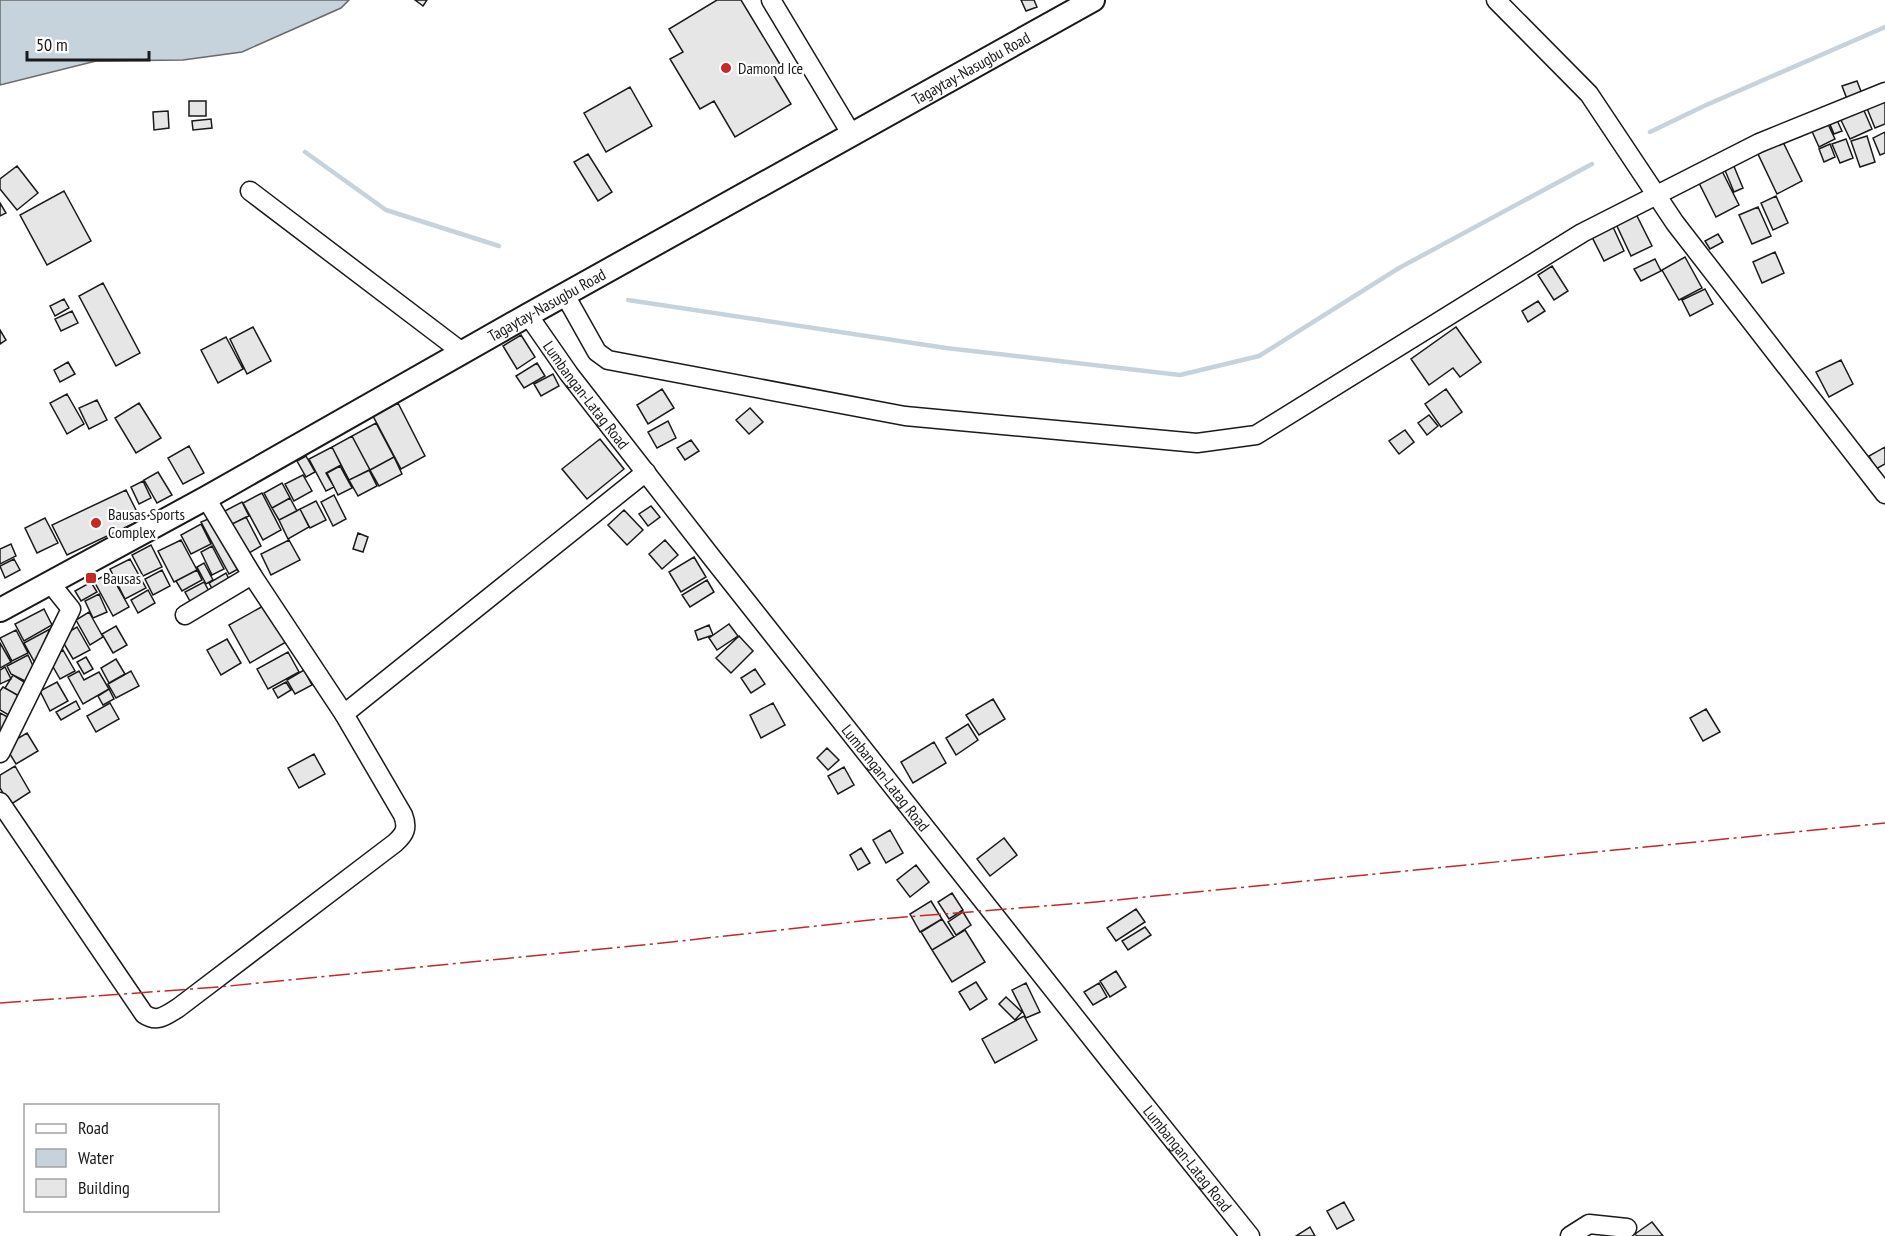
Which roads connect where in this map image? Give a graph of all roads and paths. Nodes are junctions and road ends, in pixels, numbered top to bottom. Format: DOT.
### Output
graph roads {
  1 [pos="771,0"];
  2 [pos="1093,0"];
  3 [pos="1496,0"];
  4 [pos="1885,92"];
  5 [pos="852,135"];
  6 [pos="250,191"];
  7 [pos="1656,195"];
  8 [pos="565,295"];
  9 [pos="528,315"];
  10 [pos="462,352"];
  11 [pos="646,472"];
  12 [pos="1885,494"];
  13 [pos="206,498"];
  14 [pos="252,576"];
  15 [pos="51,584"];
  16 [pos="0,610"];
  17 [pos="185,615"];
  18 [pos="344,714"];
  19 [pos="0,753"];
  20 [pos="0,802"];
  21 [pos="1627,1228"];
  22 [pos="1250,1236"];
  23 [pos="1570,1236"];
  1 -- 5 [label="street"];
  2 -- 5 [label="main road, Tagaytay-Nasugbu Road"];
  3 -- 7 [label="street"];
  4 -- 7 [label="street"];
  5 -- 8 [label="main road, Tagaytay-Nasugbu Road"];
  6 -- 10 [label="street"];
  7 -- 8 [label="street"];
  7 -- 12 [label="street"];
  8 -- 9 [label="main road, Tagaytay-Nasugbu Road"];
  9 -- 10 [label="main road, Tagaytay-Nasugbu Road"];
  9 -- 11 [label="street, Lumbangan-Latag Road"];
  10 -- 13 [label="main road, Tagaytay-Nasugbu Road"];
  11 -- 18 [label="street"];
  11 -- 22 [label="street, Lumbangan-Latag Road"];
  13 -- 14 [label="street"];
  13 -- 15 [label="main road, Tagaytay-Nasugbu Road"];
  14 -- 17 [label="street"];
  14 -- 18 [label="street"];
  15 -- 16 [label="main road, Tagaytay-Nasugbu Road"];
  15 -- 19 [label="street"];
  18 -- 20 [label="street"];
  21 -- 23 [label="street"];
}
